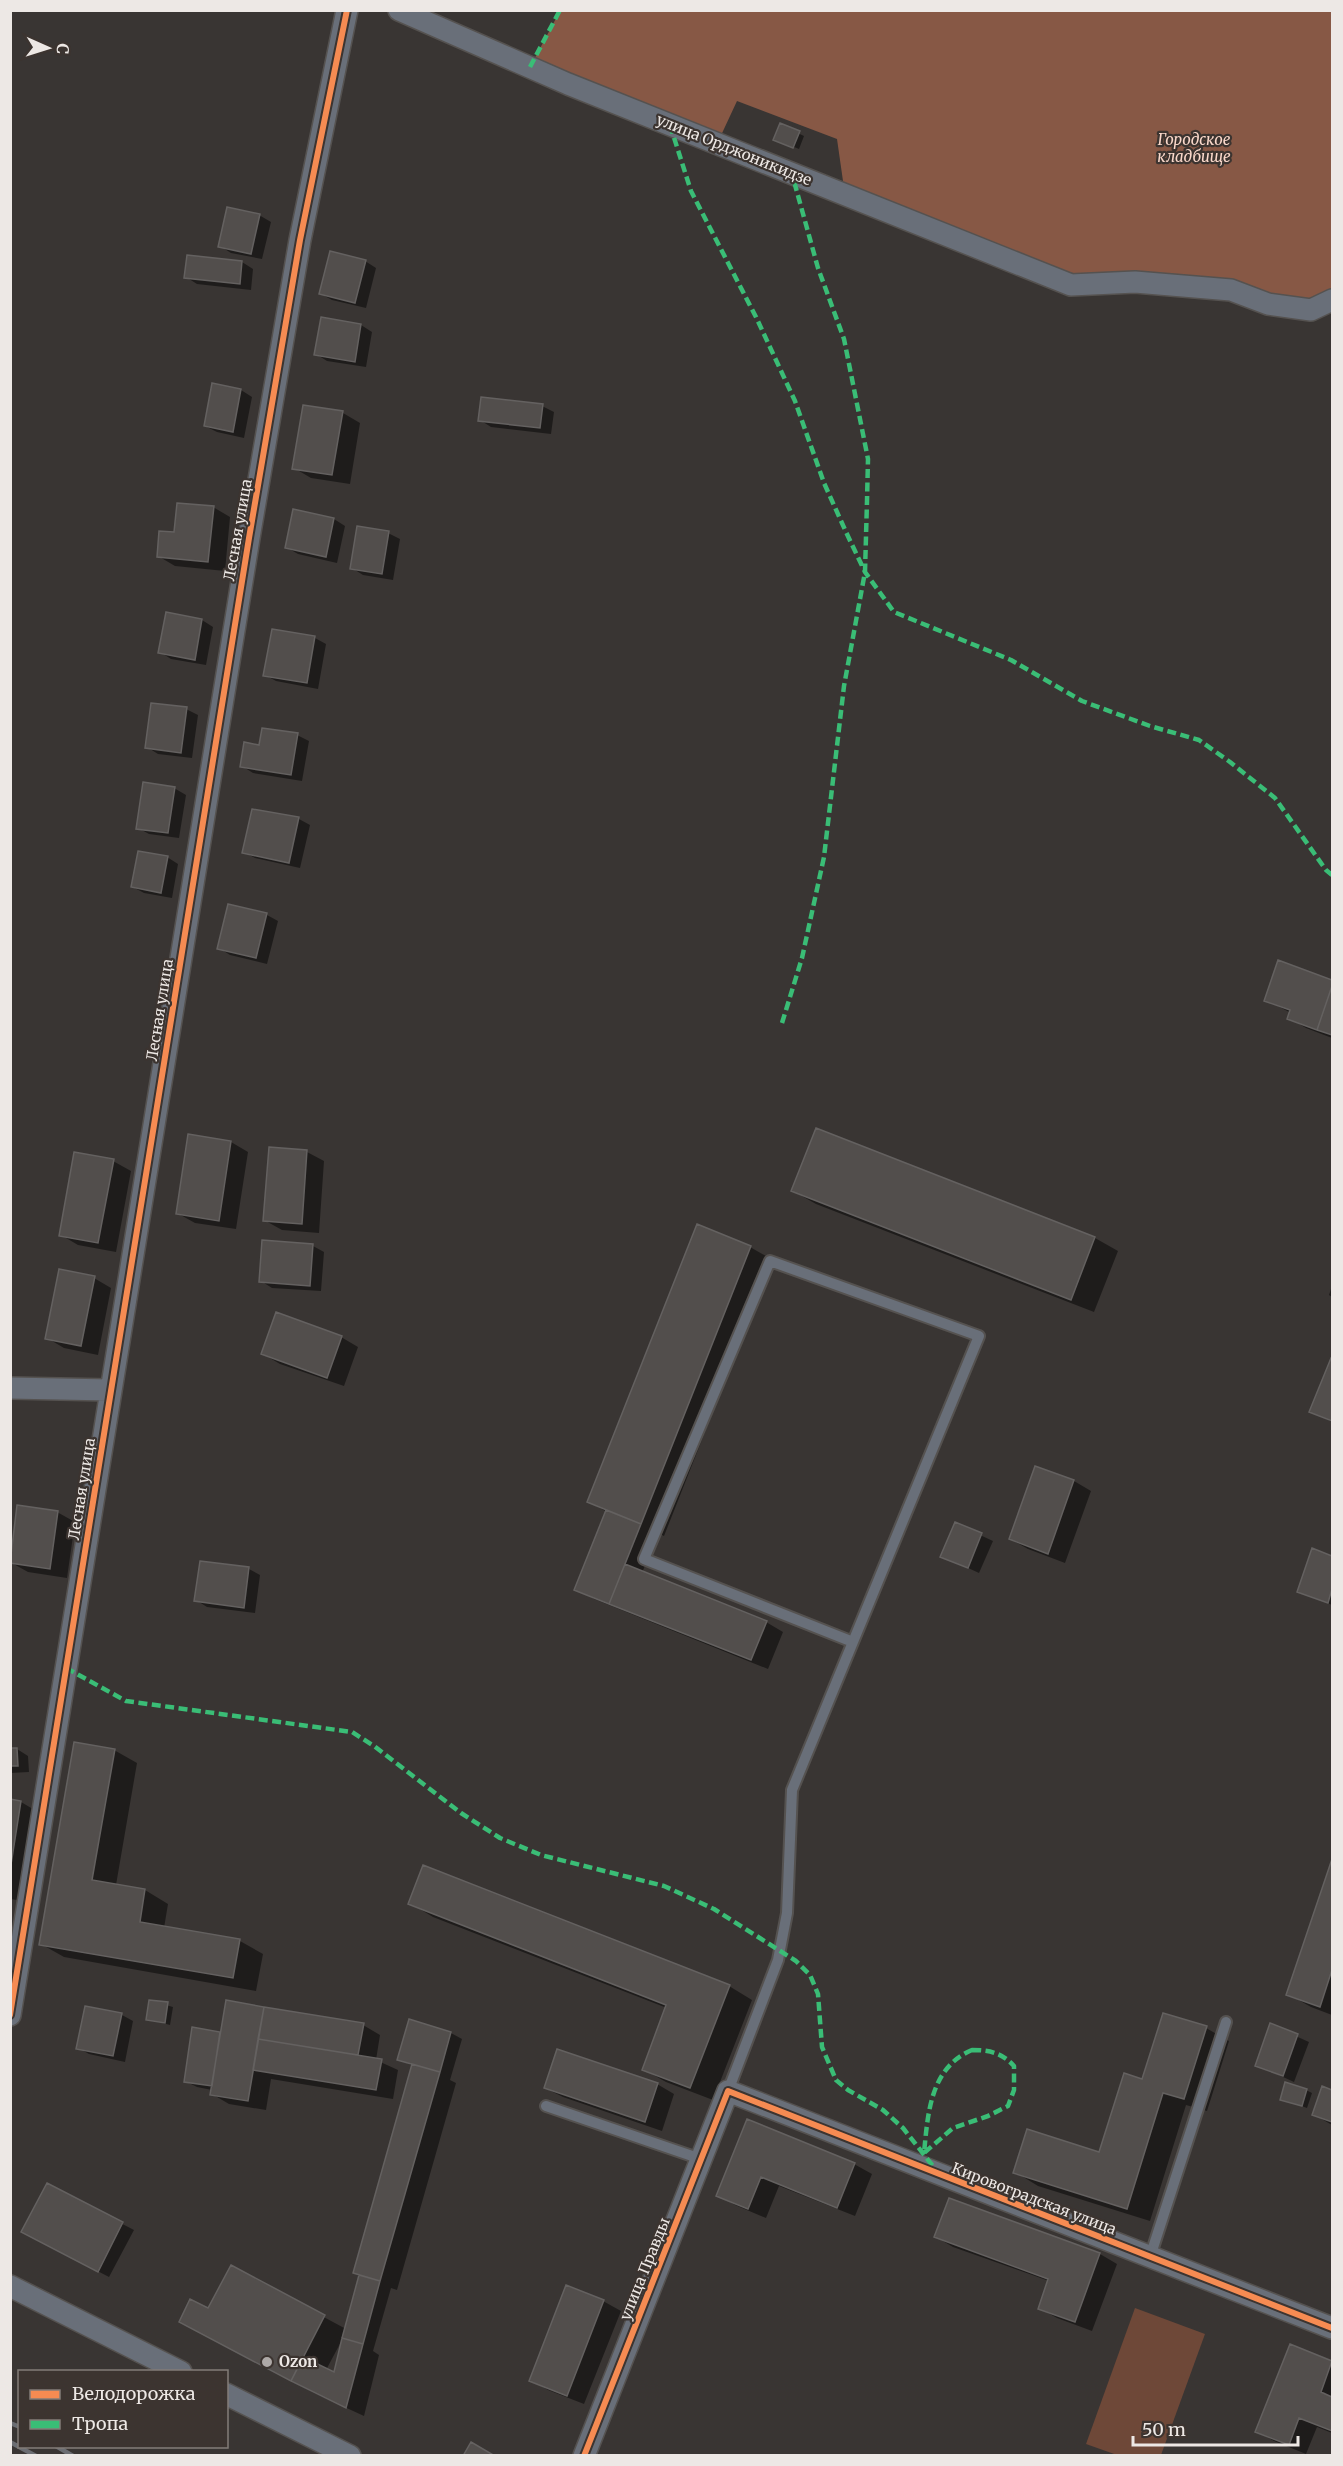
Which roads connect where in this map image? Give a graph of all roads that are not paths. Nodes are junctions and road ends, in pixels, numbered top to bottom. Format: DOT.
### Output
graph roads {
  1 [pos="347,10"];
  2 [pos="399,10"];
  3 [pos="1332,300"];
  4 [pos="10,1388"];
  5 [pos="110,1390"];
  6 [pos="853,1642"];
  7 [pos="10,2015"];
  8 [pos="1226,2022"];
  9 [pos="728,2091"];
  10 [pos="546,2106"];
  11 [pos="701,2158"];
  12 [pos="1150,2257"];
  13 [pos="10,2286"];
  14 [pos="1332,2328"];
  15 [pos="177,2370"];
  16 [pos="228,2395"];
  17 [pos="350,2456"];
  18 [pos="584,2456"];
  1 -- 5 [label="street, Лесная улица"];
  2 -- 3 [label="street, улица Орджоникидзе"];
  4 -- 5 [label="street"];
  5 -- 7 [label="street, Лесная улица"];
  6 -- 6 [label="lane"];
  6 -- 9 [label="lane"];
  8 -- 12 [label="lane"];
  9 -- 11 [label="street, улица Правды"];
  9 -- 12 [label="street, Кировоградская улица"];
  10 -- 11 [label="lane"];
  11 -- 18 [label="street, улица Правды"];
  12 -- 14 [label="street, Кировоградская улица"];
  13 -- 15 [label="street"];
  16 -- 17 [label="street"];
}
